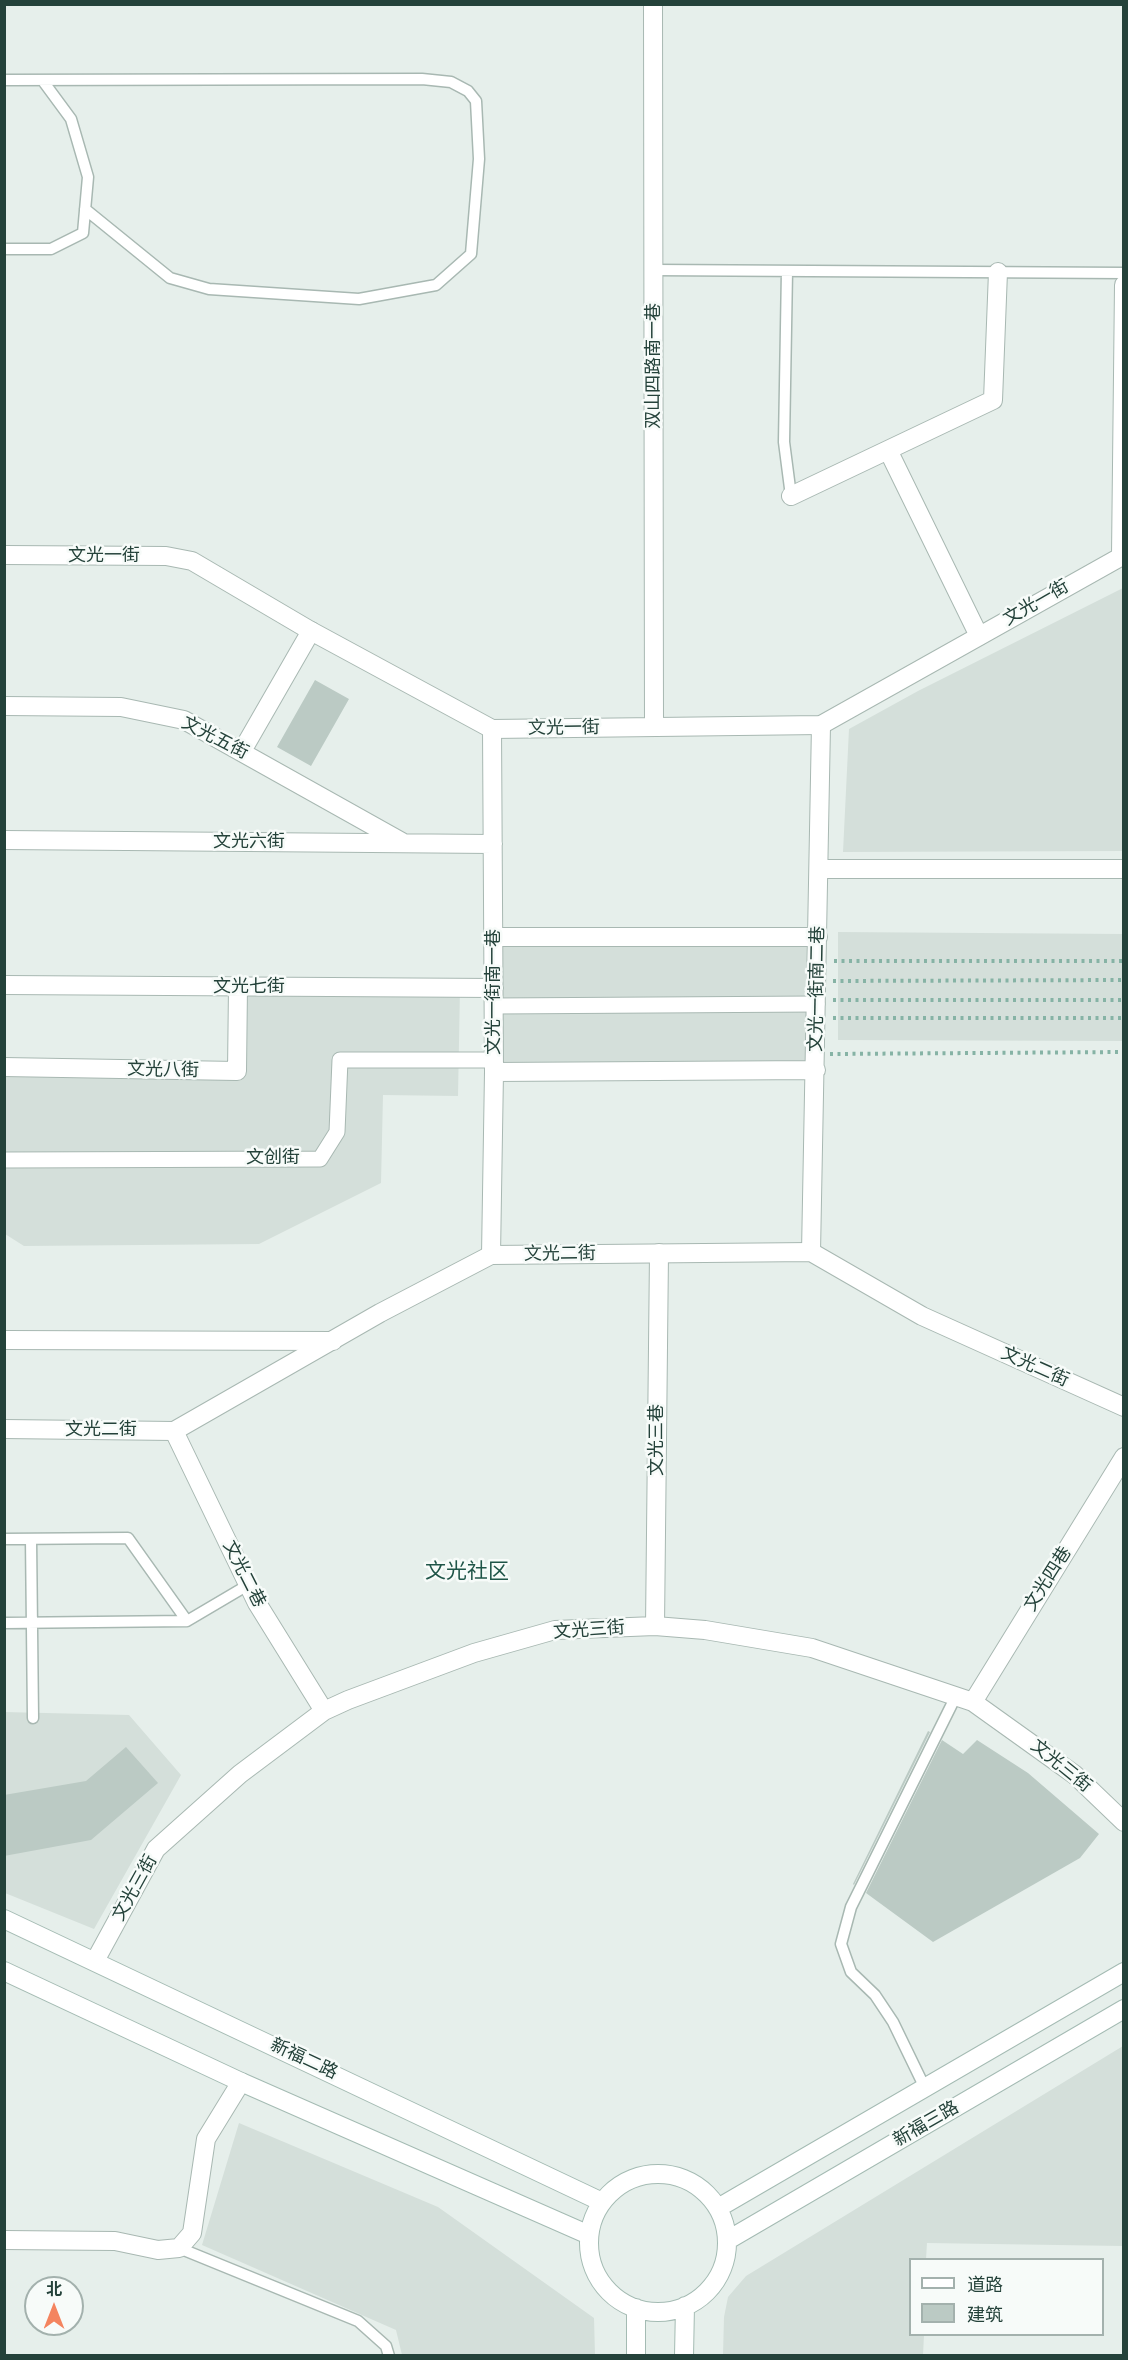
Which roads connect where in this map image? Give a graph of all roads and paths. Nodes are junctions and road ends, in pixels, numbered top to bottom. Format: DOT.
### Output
graph roads {
  1 [pos="653,4"];
  2 [pos="4,80"];
  3 [pos="43,81"];
  4 [pos="85,209"];
  5 [pos="4,249"];
  6 [pos="654,270"];
  7 [pos="787,271"];
  8 [pos="998,272"];
  9 [pos="1124,273"];
  10 [pos="1124,285"];
  11 [pos="888,450"];
  12 [pos="791,496"];
  13 [pos="4,555"];
  14 [pos="1122,555"];
  15 [pos="311,631"];
  16 [pos="979,636"];
  17 [pos="4,706"];
  18 [pos="821,725"];
  19 [pos="654,727"];
  20 [pos="492,729"];
  21 [pos="242,751"];
  22 [pos="4,840"];
  23 [pos="404,843"];
  24 [pos="493,843"];
  25 [pos="819,869"];
  26 [pos="1124,869"];
  27 [pos="493,937"];
  28 [pos="818,937"];
  29 [pos="818,961"];
  30 [pos="1124,961"];
  31 [pos="1124,980"];
  32 [pos="4,985"];
  33 [pos="238,987"];
  34 [pos="494,997"];
  35 [pos="1124,1000"];
  36 [pos="817,1001"];
  37 [pos="1124,1018"];
  38 [pos="1124,1052"];
  39 [pos="829,1054"];
  40 [pos="494,1066"];
  41 [pos="4,1067"];
  42 [pos="816,1070"];
  43 [pos="4,1160"];
  44 [pos="811,1252"];
  45 [pos="658,1253"];
  46 [pos="491,1255"];
  47 [pos="4,1340"];
  48 [pos="333,1341"];
  49 [pos="1124,1407"];
  50 [pos="4,1429"];
  51 [pos="174,1431"];
  52 [pos="1124,1457"];
  53 [pos="4,1539"];
  54 [pos="31,1539"];
  55 [pos="248,1585"];
  56 [pos="187,1621"];
  57 [pos="4,1623"];
  58 [pos="32,1623"];
  59 [pos="656,1626"];
  60 [pos="964,1699"];
  61 [pos="324,1711"];
  62 [pos="33,1718"];
  63 [pos="1124,1822"];
  64 [pos="4,1919"];
  65 [pos="96,1961"];
  66 [pos="4,1971"];
  67 [pos="1124,1972"];
  68 [pos="1124,2009"];
  69 [pos="241,2082"];
  70 [pos="925,2088"];
  71 [pos="602,2202"];
  72 [pos="718,2208"];
  73 [pos="589,2235"];
  74 [pos="4,2240"];
  75 [pos="728,2240"];
  76 [pos="179,2248"];
  77 [pos="685,2306"];
  78 [pos="636,2308"];
  79 [pos="389,2355"];
  80 [pos="636,2355"];
  81 [pos="684,2355"];
  1 -- 6 [label="street, 双山四路南一巷"];
  2 -- 3 [label="lane"];
  3 -- 4 [label="lane"];
  3 -- 4 [label="lane"];
  4 -- 5 [label="lane"];
  6 -- 7 [label="lane"];
  6 -- 19 [label="street, 双山四路南一巷"];
  7 -- 8 [label="lane"];
  7 -- 12 [label="lane"];
  8 -- 9 [label="lane"];
  8 -- 11 [label="street"];
  10 -- 14 [label="street"];
  11 -- 12 [label="street"];
  11 -- 16 [label="street"];
  13 -- 15 [label="street, 文光一街"];
  14 -- 16 [label="street, 文光一街"];
  15 -- 20 [label="street, 文光一街"];
  15 -- 21 [label="street"];
  16 -- 18 [label="street, 文光一街"];
  17 -- 21 [label="street, 文光五街"];
  18 -- 19 [label="street, 文光一街"];
  18 -- 25 [label="street, 文光一街南二巷"];
  19 -- 20 [label="street, 文光一街"];
  20 -- 24 [label="street, 文光一街南一巷"];
  21 -- 23 [label="street, 文光五街"];
  22 -- 23 [label="street, 文光六街"];
  23 -- 24 [label="street, 文光六街"];
  24 -- 27 [label="street, 文光一街南一巷"];
  25 -- 26 [label="street"];
  25 -- 28 [label="street, 文光一街南二巷"];
  27 -- 28 [label="street"];
  27 -- 34 [label="street, 文光一街南一巷"];
  28 -- 29 [label="street, 文光一街南二巷"];
  29 -- 30 [label="path"];
  29 -- 36 [label="street, 文光一街南二巷"];
  31 -- 36 [label="path"];
  32 -- 33 [label="street, 文光七街"];
  33 -- 34 [label="street, 文光七街"];
  33 -- 41 [label="street, 文光八街"];
  34 -- 36 [label="street"];
  34 -- 40 [label="street, 文光一街南一巷"];
  35 -- 36 [label="path"];
  36 -- 37 [label="path"];
  36 -- 42 [label="street, 文光一街南二巷"];
  38 -- 39 [label="path"];
  40 -- 42 [label="street"];
  40 -- 43 [label="street, 文创街"];
  40 -- 46 [label="street, 文光一街南一巷"];
  42 -- 44 [label="street, 文光一街南二巷"];
  44 -- 45 [label="street, 文光二街"];
  44 -- 49 [label="street, 文光二街"];
  45 -- 46 [label="street, 文光二街"];
  45 -- 59 [label="street, 文光三巷"];
  46 -- 48 [label="street, 文光二街"];
  47 -- 48 [label="street"];
  48 -- 51 [label="street, 文光二街"];
  50 -- 51 [label="street, 文光二街"];
  51 -- 55 [label="street, 文光二巷"];
  52 -- 60 [label="street, 文光四巷"];
  53 -- 54 [label="lane"];
  54 -- 56 [label="lane"];
  54 -- 58 [label="lane"];
  55 -- 56 [label="lane"];
  55 -- 61 [label="street, 文光二巷"];
  56 -- 58 [label="lane"];
  57 -- 58 [label="lane"];
  58 -- 62 [label="lane"];
  59 -- 60 [label="street, 文光三街"];
  59 -- 61 [label="street, 文光三街"];
  60 -- 63 [label="street, 文光三街"];
  60 -- 70 [label="lane"];
  61 -- 65 [label="street, 文光三街"];
  64 -- 65 [label="street, 新福二路"];
  65 -- 71 [label="street, 新福二路"];
  66 -- 69 [label="street"];
  67 -- 70 [label="street"];
  68 -- 75 [label="street, 新福三路"];
  69 -- 73 [label="street"];
  69 -- 76 [label="street"];
  70 -- 72 [label="street"];
  71 -- 72 [label="street"];
  71 -- 73 [label="street"];
  72 -- 75 [label="street"];
  73 -- 78 [label="street"];
  74 -- 76 [label="street"];
  75 -- 77 [label="street"];
  76 -- 79 [label="lane"];
  77 -- 78 [label="street"];
  77 -- 81 [label="street"];
  78 -- 80 [label="street"];
}
